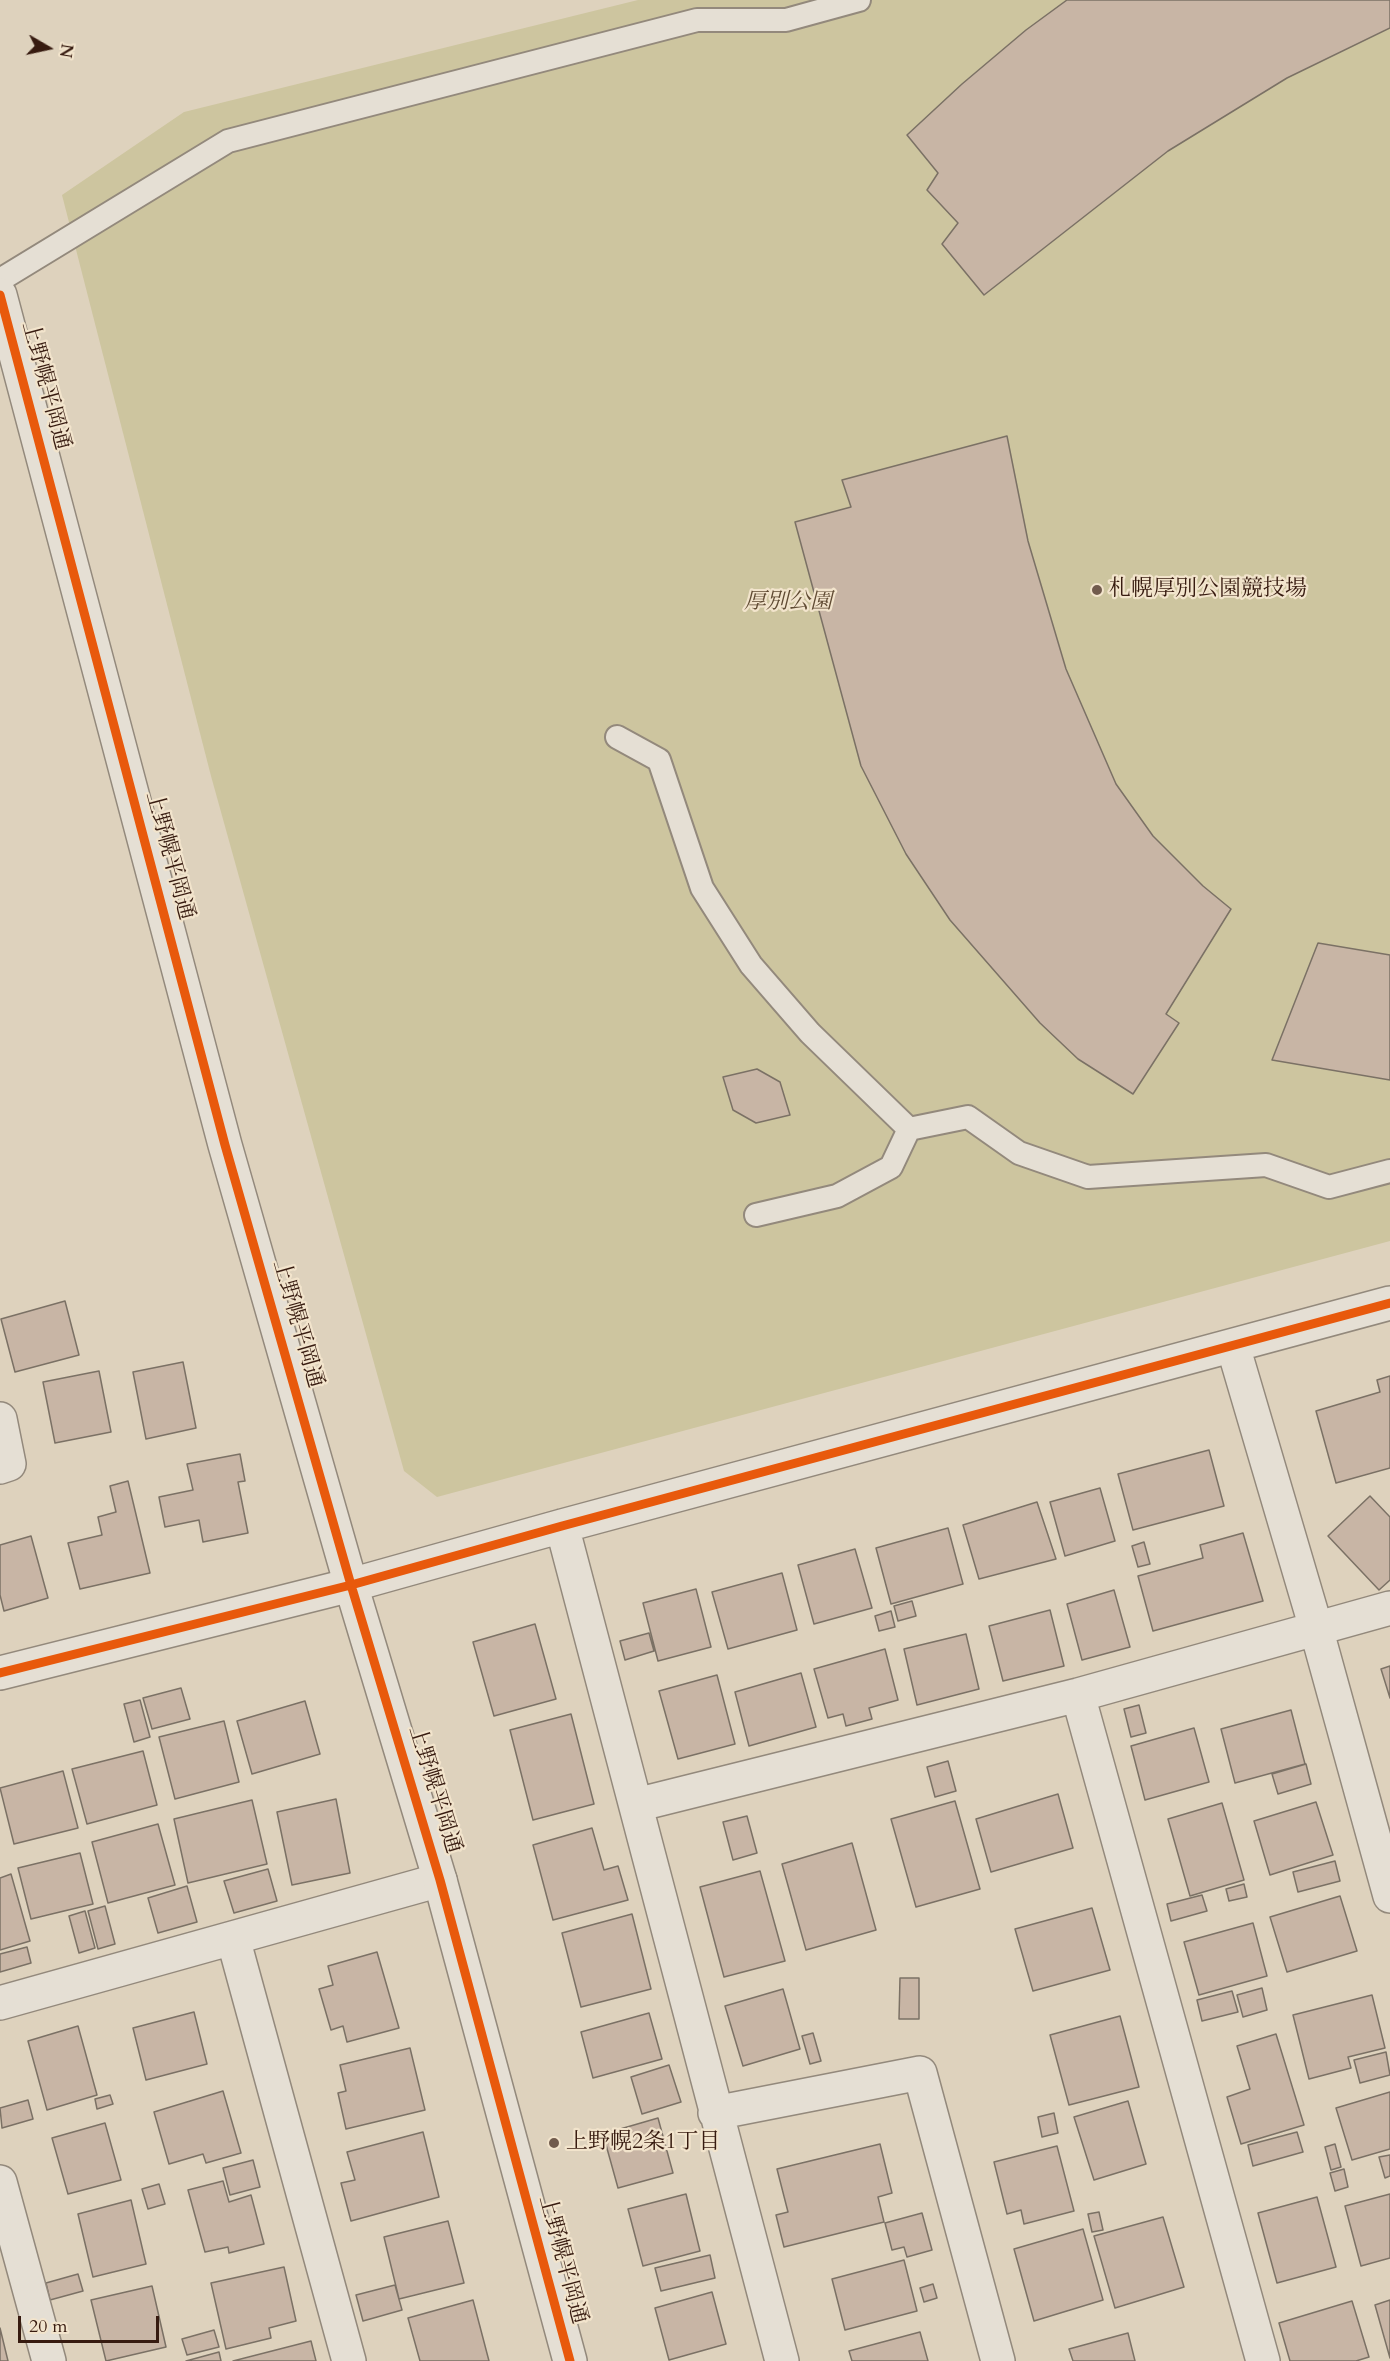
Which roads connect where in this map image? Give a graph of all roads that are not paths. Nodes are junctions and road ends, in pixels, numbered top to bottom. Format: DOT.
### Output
graph roads {
  1 [pos="859,0"];
  2 [pos="0,280"];
  3 [pos="0,294"];
  4 [pos="617,737"];
  5 [pos="909,1129"];
  6 [pos="1390,1171"];
  7 [pos="756,1215"];
  8 [pos="1390,1303"];
  9 [pos="1233,1346"];
  10 [pos="0,1419"];
  11 [pos="0,1467"];
  12 [pos="562,1526"];
  13 [pos="351,1585"];
  14 [pos="1390,1608"];
  15 [pos="1316,1628"];
  16 [pos="0,1673"];
  17 [pos="1078,1695"];
  18 [pos="636,1805"];
  19 [pos="440,1880"];
  20 [pos="1390,1896"];
  21 [pos="233,1938"];
  22 [pos="0,2003"];
  23 [pos="716,2113"];
  24 [pos="0,2182"];
  25 [pos="49,2361"];
  26 [pos="349,2361"];
  27 [pos="570,2361"];
  28 [pos="782,2361"];
  29 [pos="998,2361"];
  30 [pos="1263,2361"];
  1 -- 2 [label="lane"];
  3 -- 13 [label="street, 上野幌平岡通"];
  4 -- 5 [label="lane"];
  5 -- 6 [label="lane"];
  5 -- 7 [label="lane"];
  8 -- 9 [label="street"];
  9 -- 12 [label="street"];
  9 -- 15 [label="street"];
  10 -- 11 [label="street"];
  12 -- 13 [label="street"];
  12 -- 18 [label="street"];
  13 -- 16 [label="street"];
  13 -- 19 [label="street, 上野幌平岡通"];
  14 -- 15 [label="street"];
  15 -- 17 [label="street"];
  15 -- 20 [label="street"];
  17 -- 18 [label="street"];
  17 -- 30 [label="street"];
  18 -- 23 [label="street"];
  19 -- 21 [label="street"];
  19 -- 27 [label="street, 上野幌平岡通"];
  21 -- 22 [label="street"];
  21 -- 26 [label="street"];
  23 -- 28 [label="street"];
  23 -- 29 [label="street"];
  24 -- 25 [label="street"];
}
